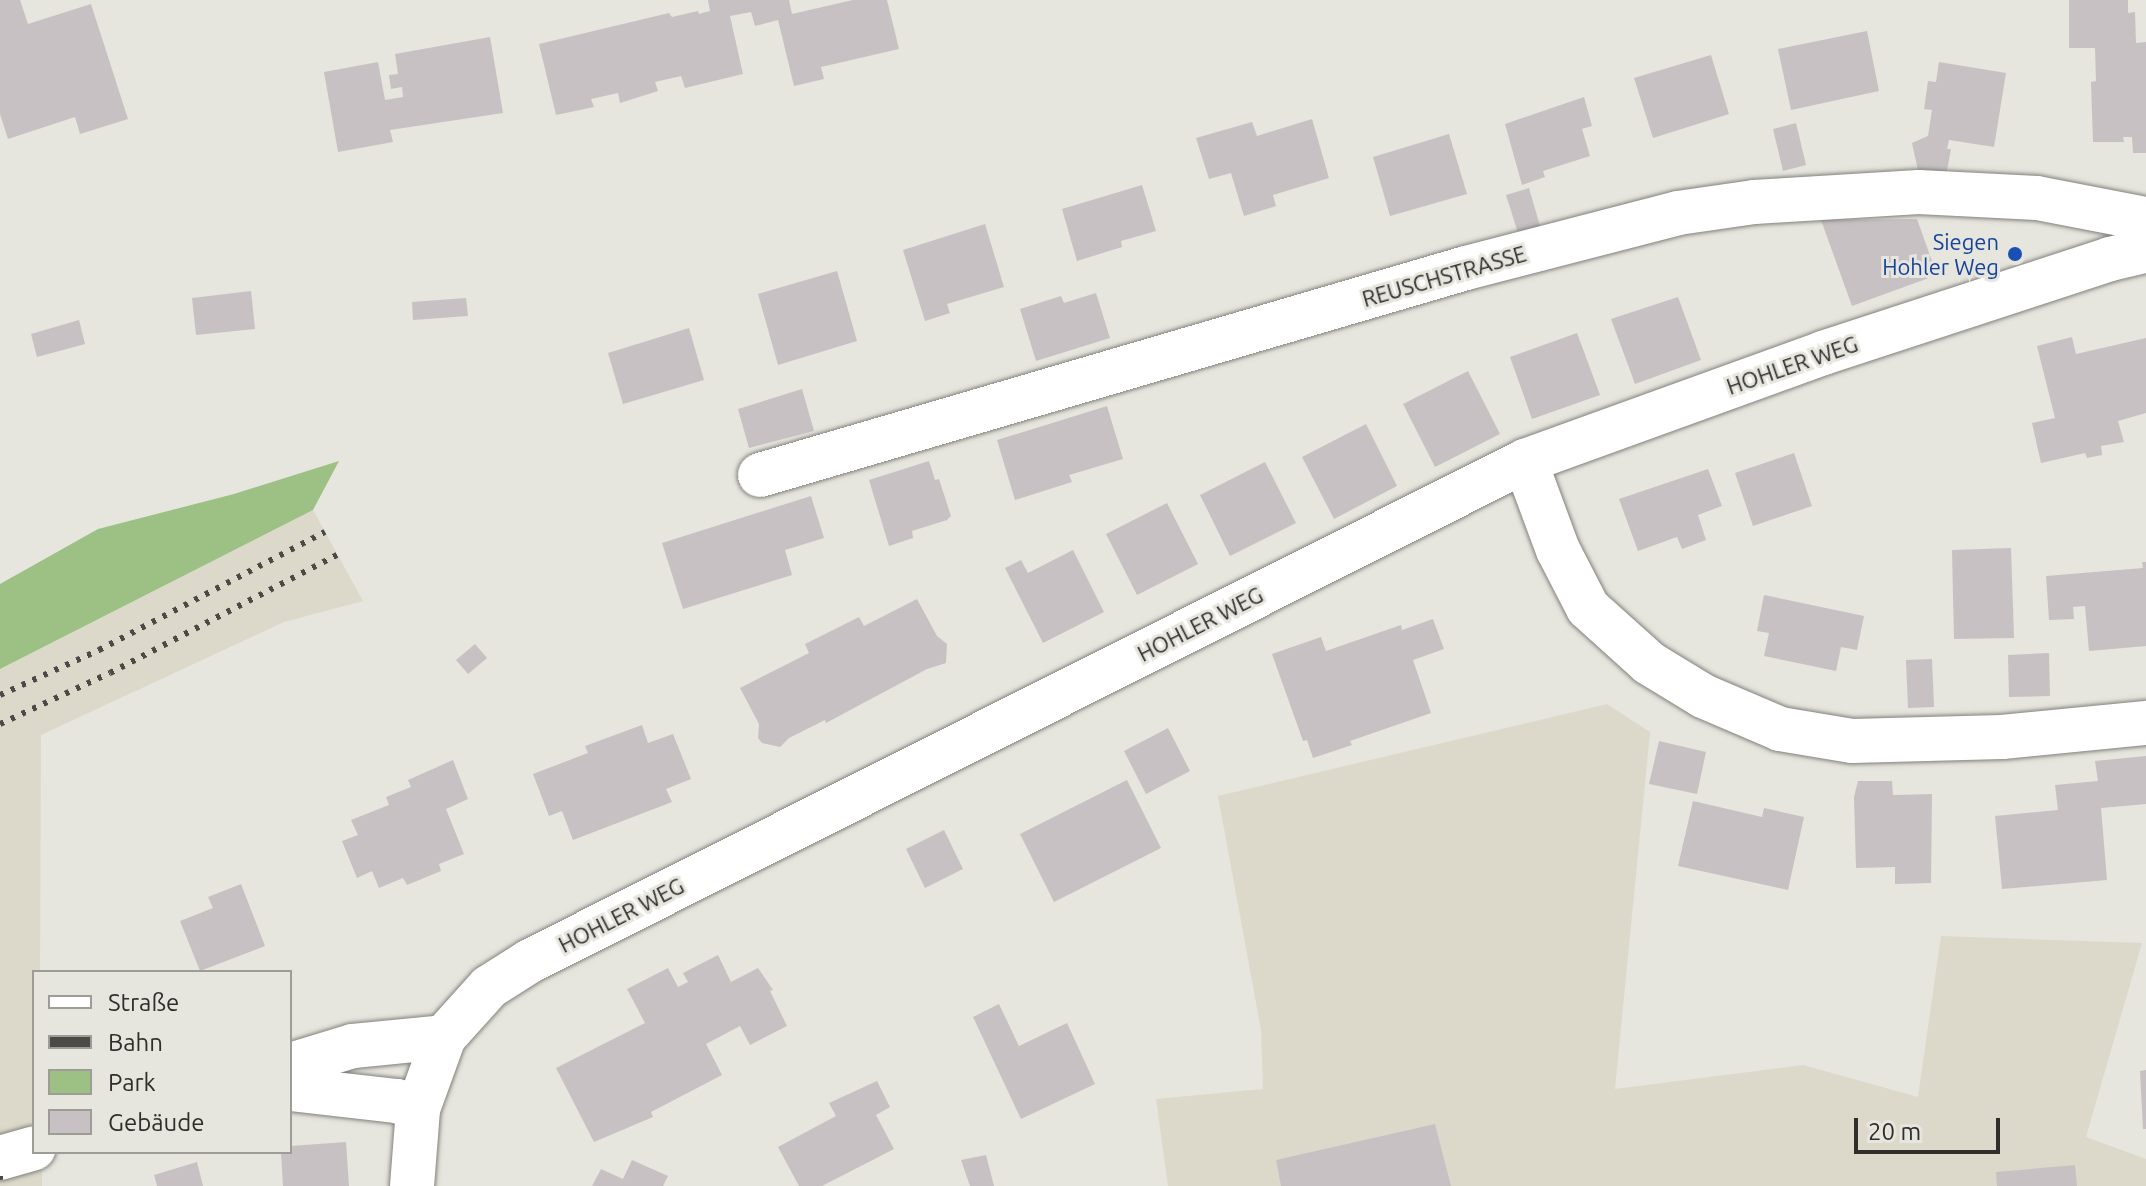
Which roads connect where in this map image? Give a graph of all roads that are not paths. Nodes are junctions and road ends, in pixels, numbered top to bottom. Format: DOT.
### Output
graph roads {
  1 [pos="2146,219"];
  2 [pos="2146,251"];
  3 [pos="1525,461"];
  4 [pos="760,475"];
  5 [pos="2146,723"];
  6 [pos="444,1037"];
  7 [pos="292,1064"];
  8 [pos="292,1089"];
  9 [pos="418,1109"];
  10 [pos="32,1149"];
  11 [pos="0,1158"];
  12 [pos="412,1186"];
  1 -- 4 [label="street, REUSCHSTRASSE"];
  2 -- 3 [label="street, HOHLER WEG"];
  3 -- 5 [label="street"];
  3 -- 6 [label="street, HOHLER WEG"];
  6 -- 7 [label="street"];
  6 -- 9 [label="street, HOHLER WEG"];
  8 -- 9 [label="street"];
  9 -- 12 [label="street, HOHLER WEG"];
  10 -- 11 [label="street"];
}
